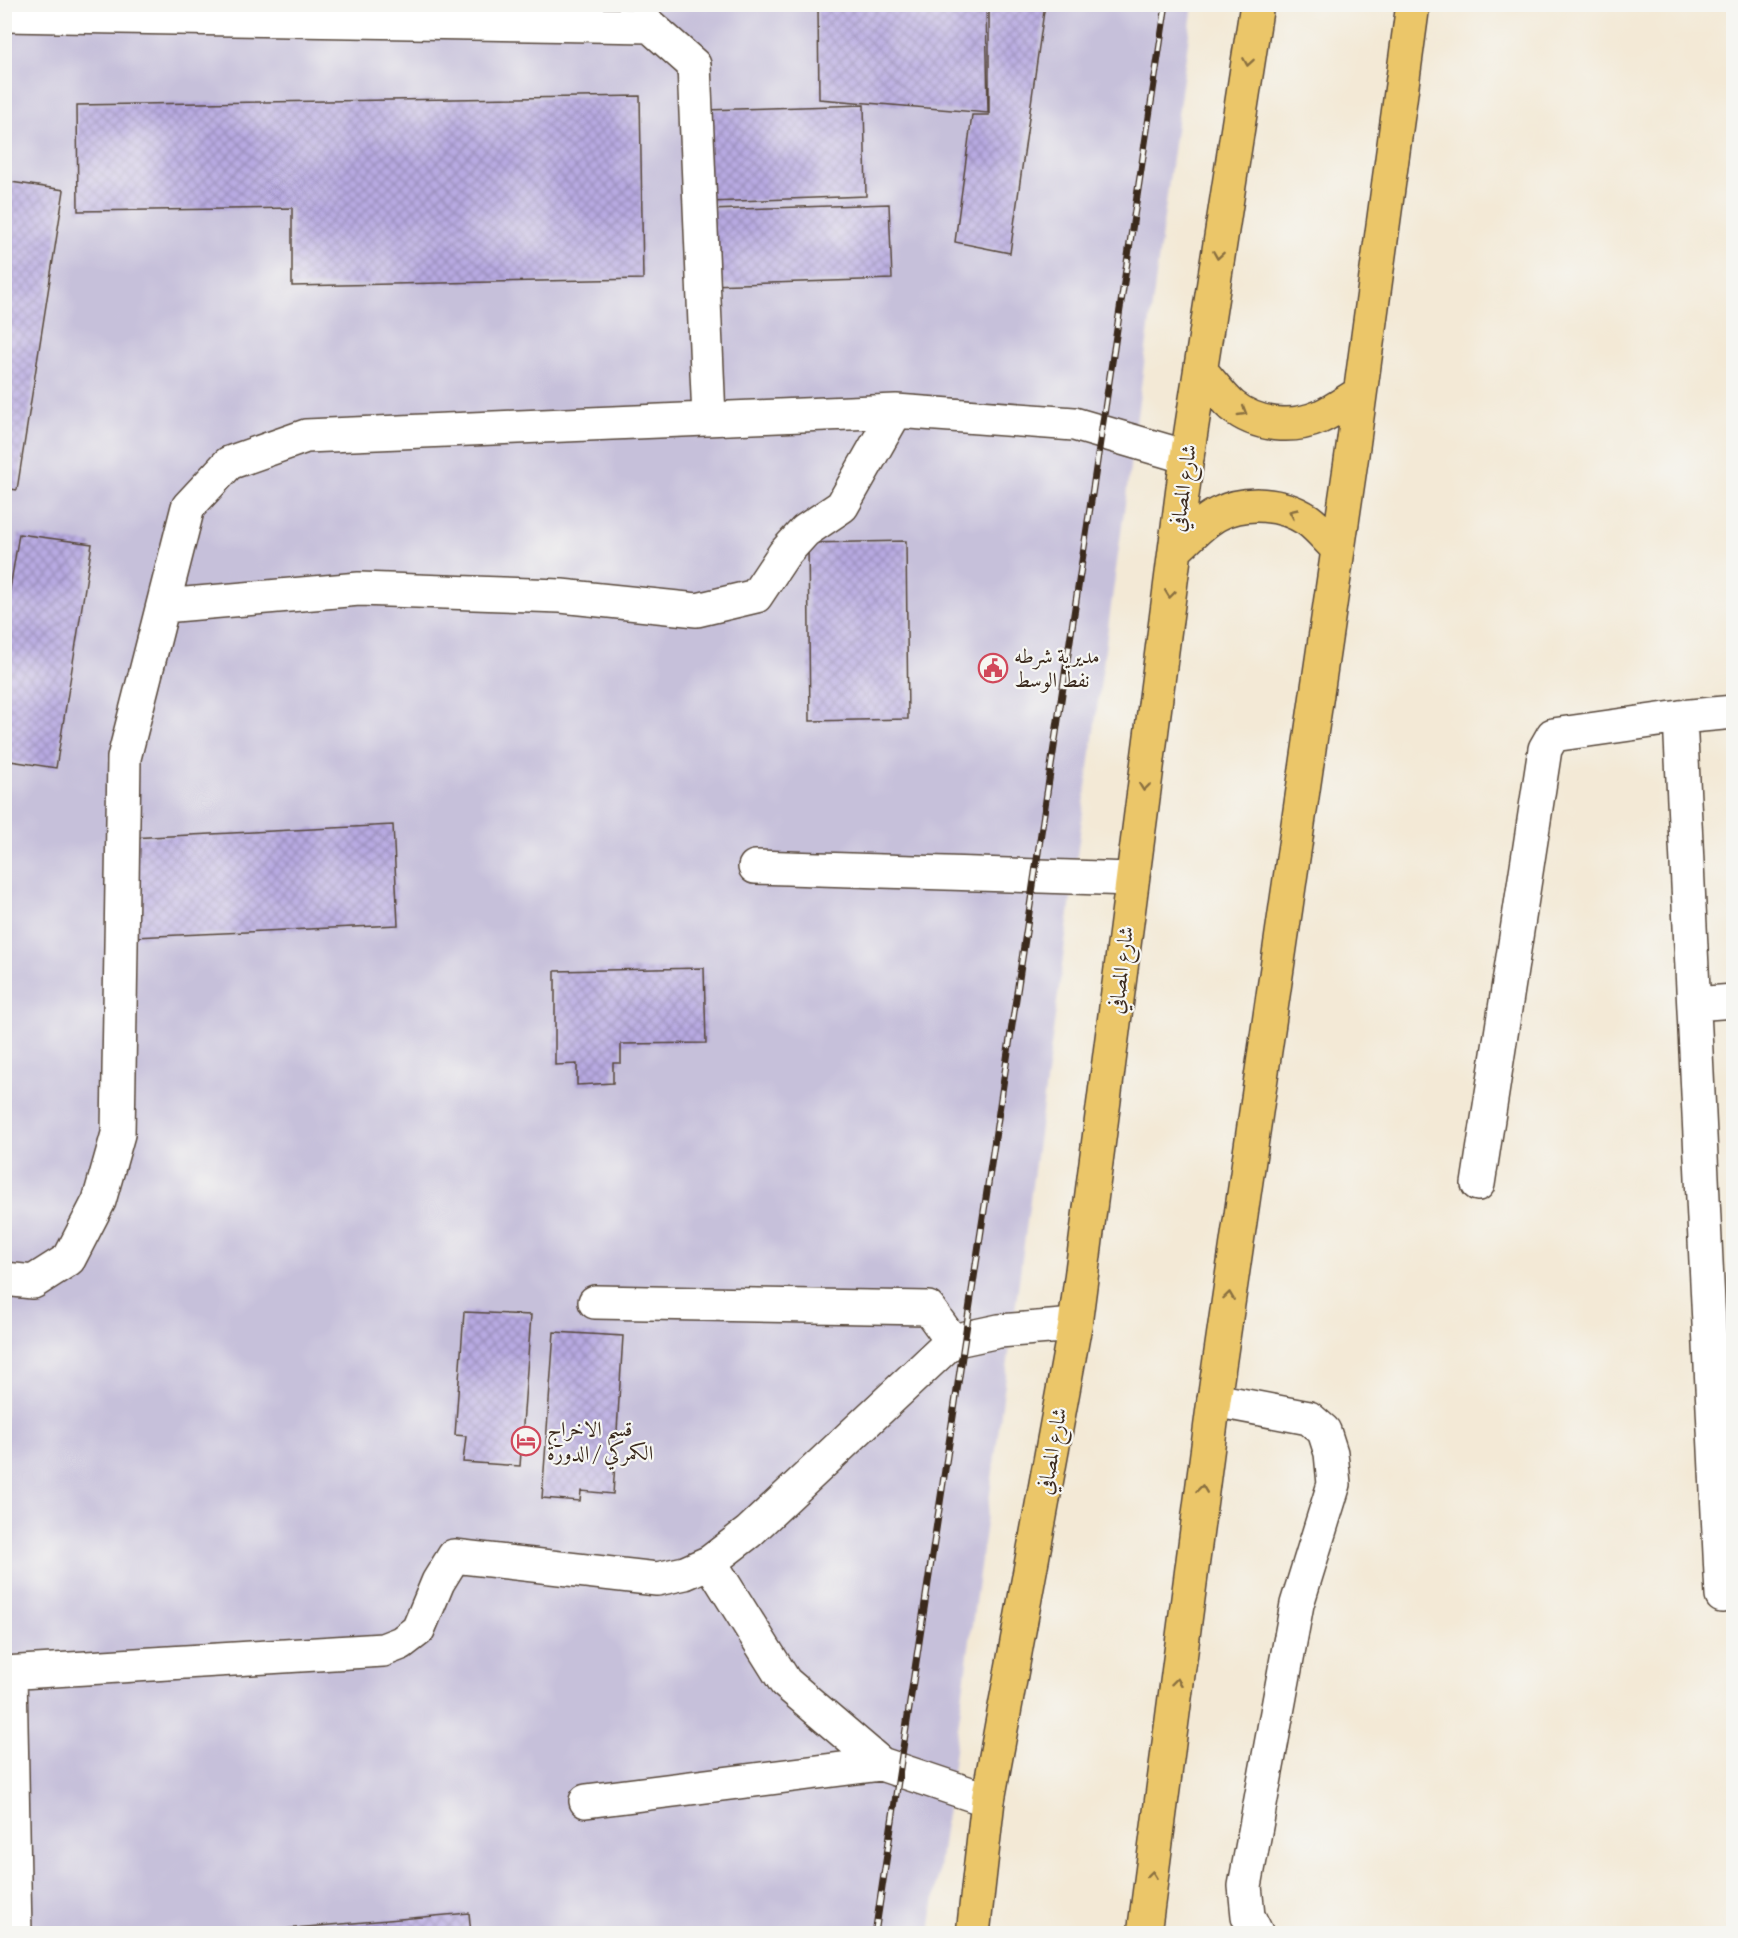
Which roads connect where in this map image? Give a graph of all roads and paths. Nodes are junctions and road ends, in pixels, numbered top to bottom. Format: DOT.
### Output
graph roads {
  1 [pos="1257,4"];
  2 [pos="1413,4"];
  3 [pos="4,15"];
  4 [pos="1201,371"];
  5 [pos="1360,393"];
  6 [pos="896,411"];
  7 [pos="709,418"];
  8 [pos="1187,457"];
  9 [pos="1338,549"];
  10 [pos="1175,550"];
  11 [pos="163,606"];
  12 [pos="1734,712"];
  13 [pos="1680,717"];
  14 [pos="755,867"];
  15 [pos="1132,879"];
  16 [pos="1734,1001"];
  17 [pos="1694,1004"];
  18 [pos="1478,1184"];
  19 [pos="1720,1264"];
  20 [pos="4,1279"];
  21 [pos="595,1302"];
  22 [pos="1075,1325"];
  23 [pos="952,1341"];
  24 [pos="1214,1400"];
  25 [pos="710,1562"];
  26 [pos="1722,1596"];
  27 [pos="7,1673"];
  28 [pos="881,1764"];
  29 [pos="988,1800"];
  30 [pos="586,1801"];
  31 [pos="15,1934"];
  32 [pos="973,1934"];
  33 [pos="1144,1934"];
  34 [pos="1257,1934"];
  1 -- 4 [label="main road, شارع المصافي, one-way"];
  2 -- 5 [label="main road"];
  3 -- 7 [label="street"];
  4 -- 5 [label="main road, one-way"];
  4 -- 8 [label="main road, شارع المصافي"];
  5 -- 9 [label="main road"];
  6 -- 7 [label="street"];
  6 -- 8 [label="street"];
  6 -- 11 [label="street"];
  7 -- 11 [label="street"];
  8 -- 10 [label="main road, شارع المصافي"];
  9 -- 10 [label="main road, one-way"];
  24 -- 9 [label="main road, one-way"];
  10 -- 15 [label="main road, شارع المصافي, one-way"];
  11 -- 20 [label="street"];
  12 -- 13 [label="street"];
  13 -- 17 [label="street"];
  13 -- 18 [label="street"];
  14 -- 15 [label="street"];
  15 -- 22 [label="main road, شارع المصافي"];
  16 -- 17 [label="street"];
  17 -- 19 [label="street"];
  19 -- 26 [label="street"];
  21 -- 23 [label="street"];
  22 -- 23 [label="street"];
  22 -- 29 [label="main road, شارع المصافي"];
  23 -- 25 [label="street"];
  33 -- 24 [label="main road, one-way"];
  24 -- 34 [label="street"];
  25 -- 27 [label="street"];
  25 -- 28 [label="street"];
  27 -- 31 [label="street"];
  28 -- 29 [label="street"];
  28 -- 30 [label="street"];
  29 -- 32 [label="main road, شارع المصافي"];
}
